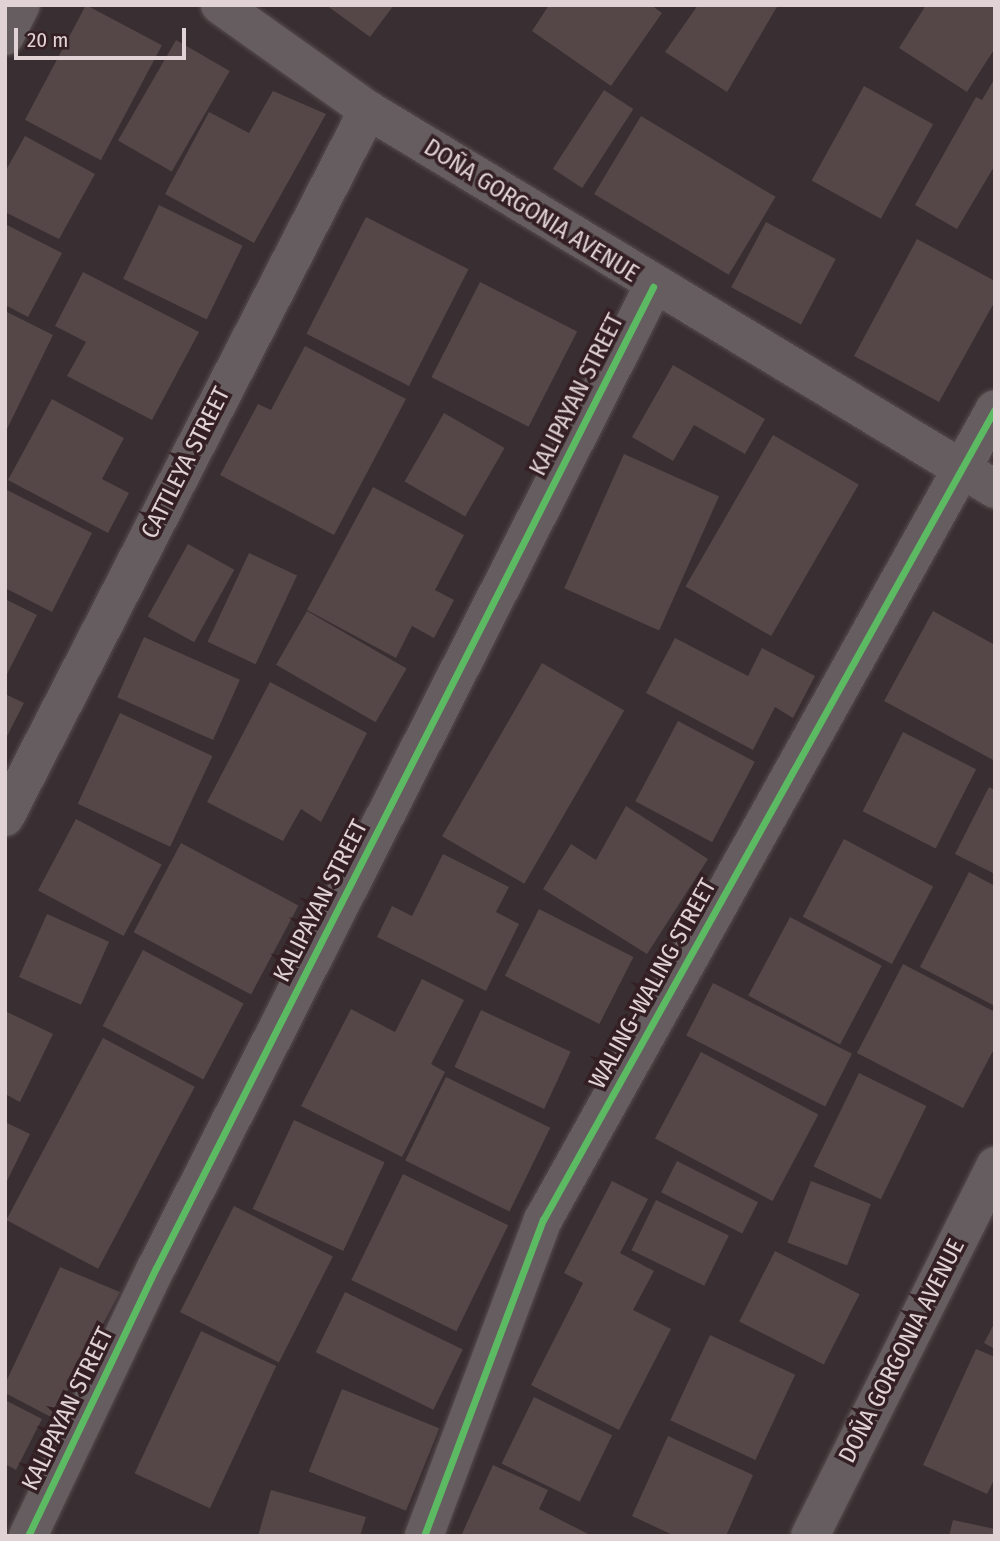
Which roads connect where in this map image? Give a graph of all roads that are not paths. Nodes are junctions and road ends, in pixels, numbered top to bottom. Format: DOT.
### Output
graph roads {
  1 [pos="21,5"];
  2 [pos="220,5"];
  3 [pos="5,36"];
  4 [pos="368,110"];
  5 [pos="653,287"];
  6 [pos="995,409"];
  7 [pos="961,471"];
  8 [pos="995,489"];
  9 [pos="5,817"];
  10 [pos="995,1166"];
  11 [pos="29,1536"];
  12 [pos="424,1536"];
  13 [pos="810,1536"];
  1 -- 3 [label="street"];
  2 -- 4 [label="street, DOÑA GORGONIA AVENUE"];
  4 -- 5 [label="street, DOÑA GORGONIA AVENUE"];
  4 -- 9 [label="street, CATTLEYA STREET"];
  5 -- 7 [label="street, DOÑA GORGONIA AVENUE"];
  5 -- 11 [label="street, KALIPAYAN STREET"];
  6 -- 7 [label="street, WALING-WALING STREET"];
  7 -- 8 [label="street, DOÑA GORGONIA AVENUE"];
  7 -- 12 [label="street, WALING-WALING STREET"];
  10 -- 13 [label="street, DOÑA GORGONIA AVENUE"];
}
